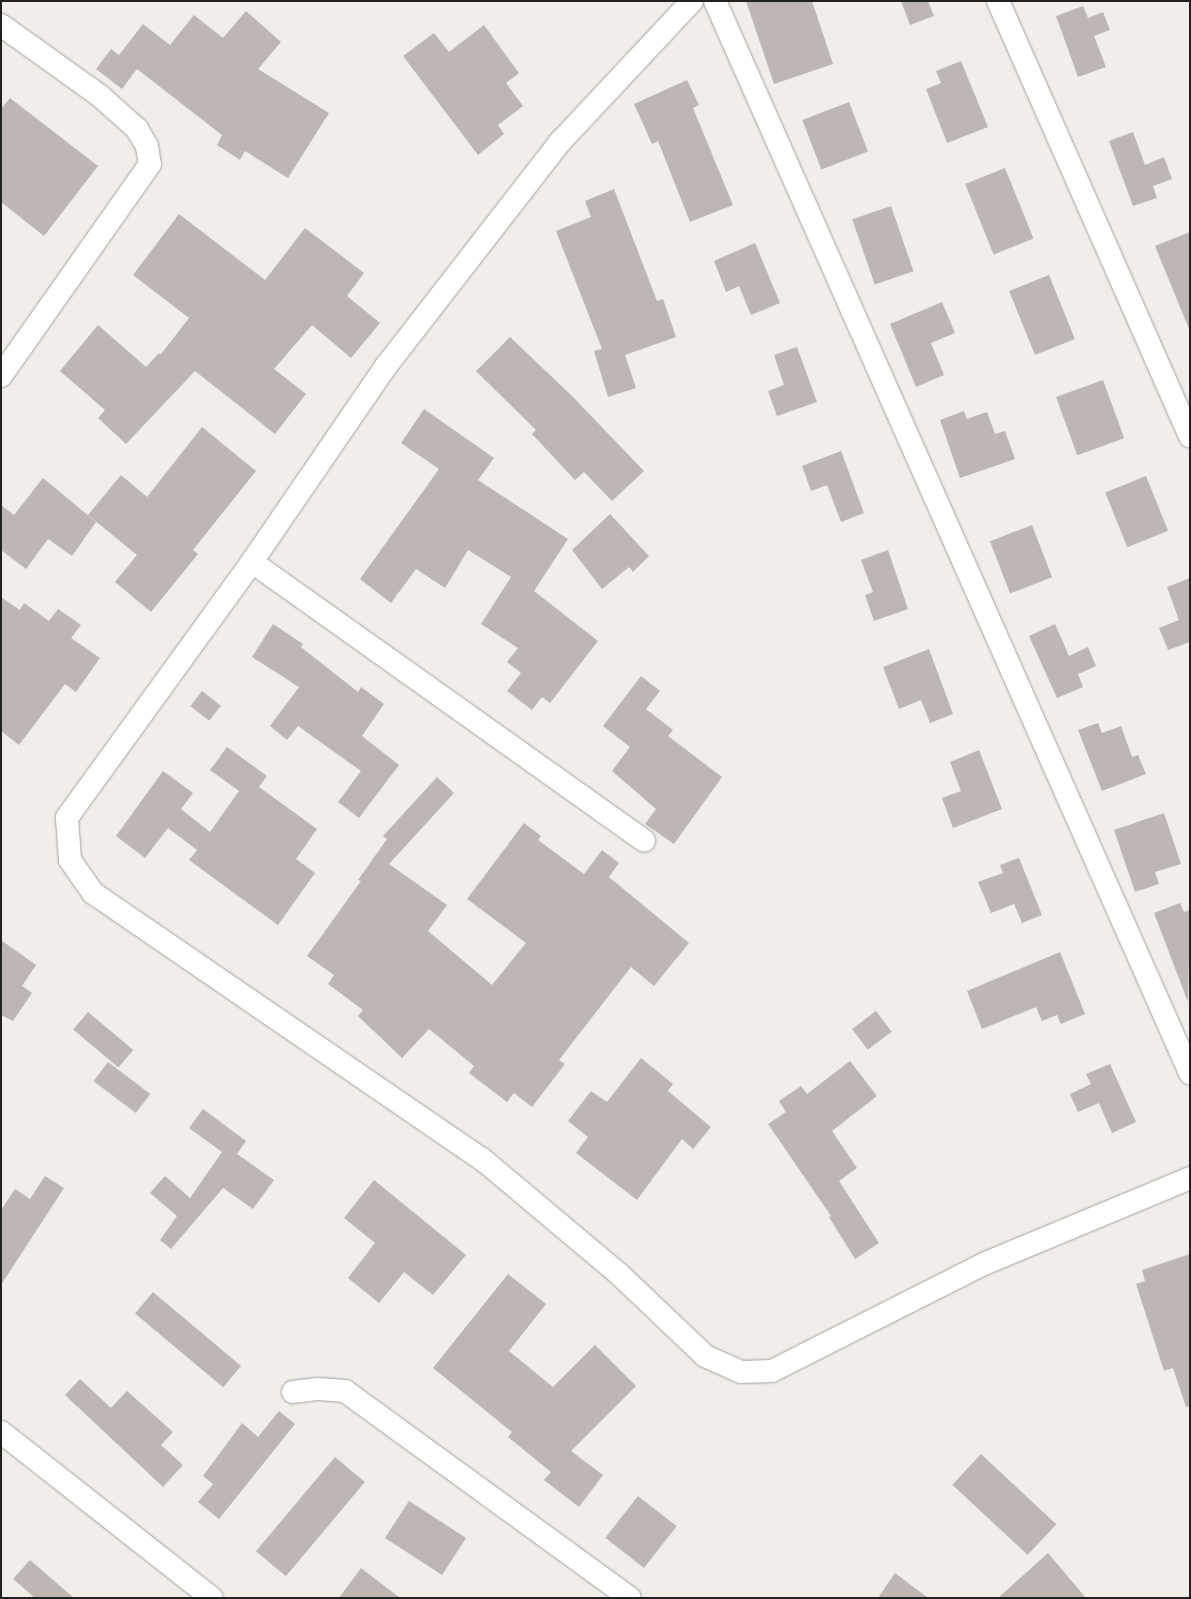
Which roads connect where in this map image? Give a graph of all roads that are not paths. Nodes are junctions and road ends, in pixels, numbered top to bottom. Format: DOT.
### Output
graph roads {
  1 [pos="692,1"];
  2 [pos="715,1"];
  3 [pos="998,1"];
  4 [pos="1,25"];
  5 [pos="1,376"];
  6 [pos="1190,438"];
  7 [pos="252,562"];
  8 [pos="644,841"];
  9 [pos="1190,1073"];
  10 [pos="1190,1178"];
  11 [pos="293,1392"];
  12 [pos="1,1432"];
  13 [pos="212,1598"];
  14 [pos="630,1598"];
  1 -- 7 [label="street"];
  2 -- 9 [label="street"];
  3 -- 6 [label="street"];
  4 -- 5 [label="street"];
  7 -- 8 [label="street"];
  7 -- 10 [label="street"];
  11 -- 14 [label="street"];
  12 -- 13 [label="street"];
}
